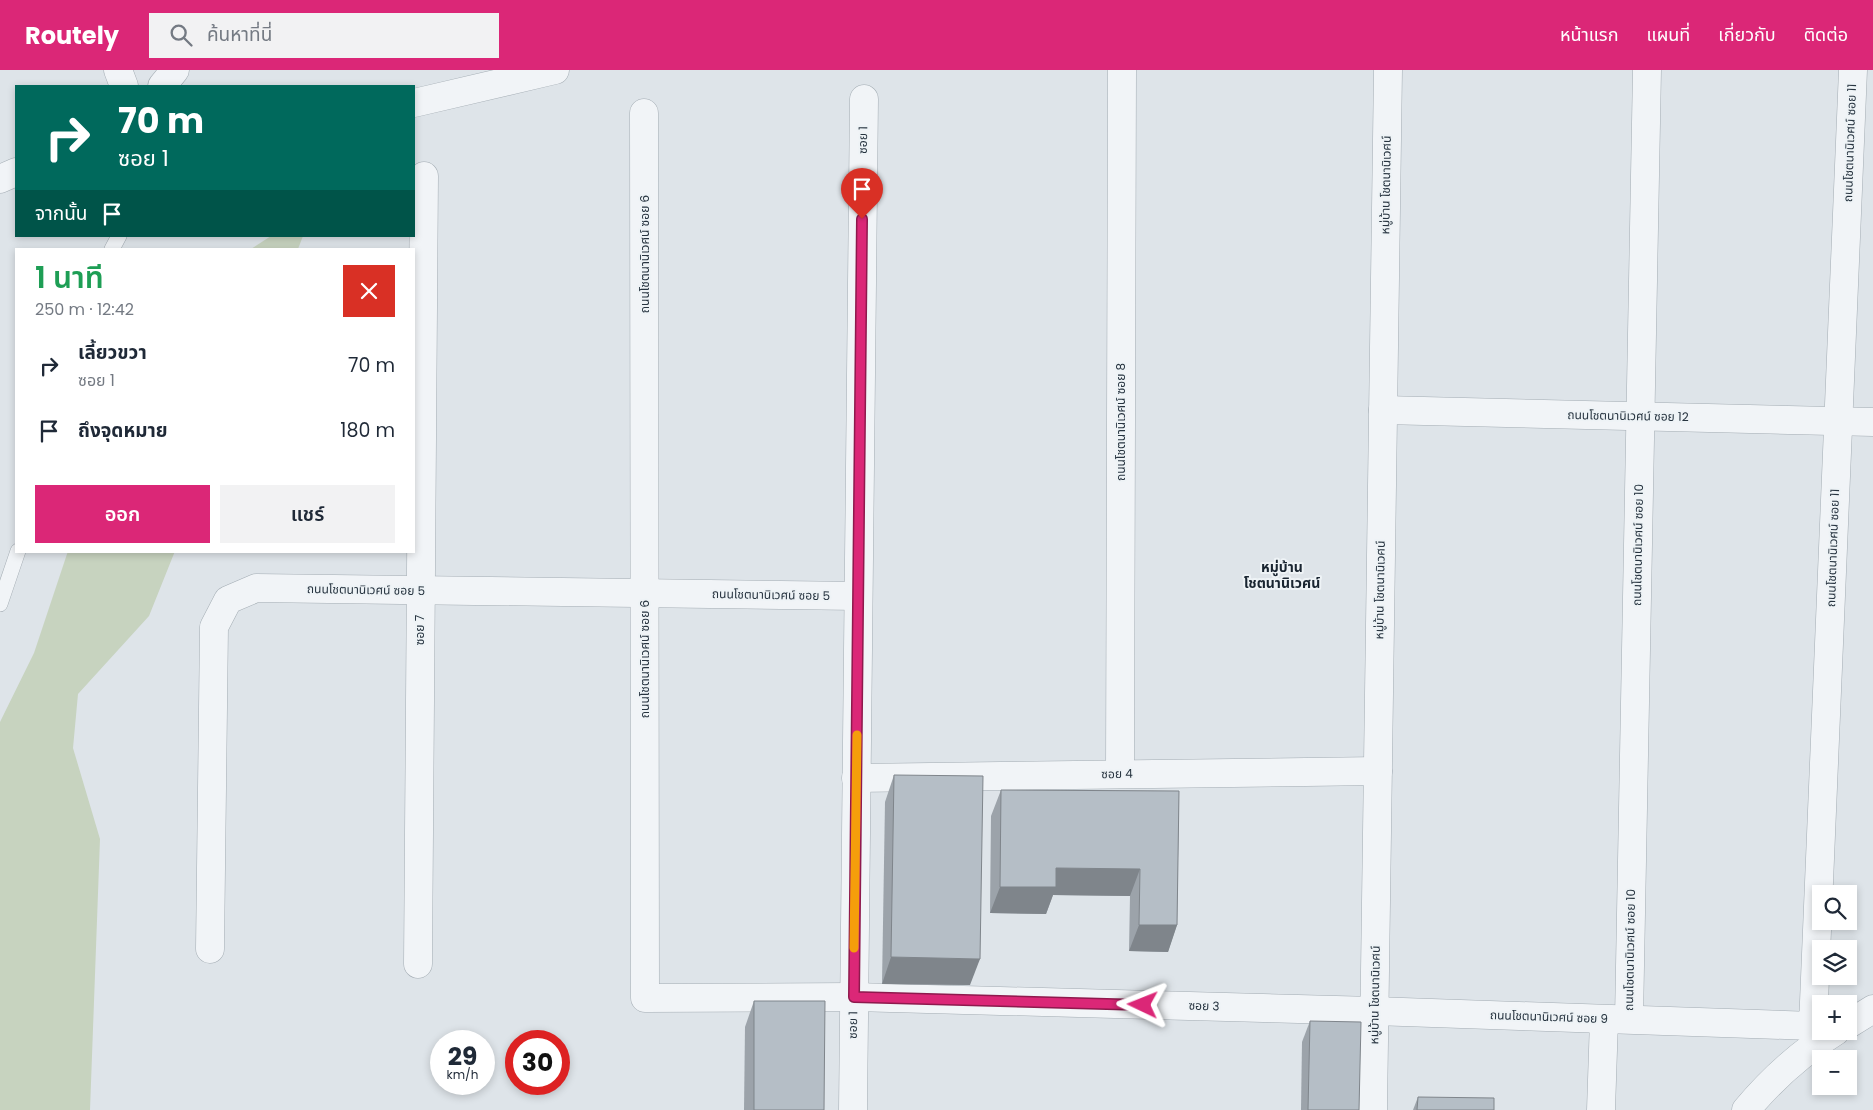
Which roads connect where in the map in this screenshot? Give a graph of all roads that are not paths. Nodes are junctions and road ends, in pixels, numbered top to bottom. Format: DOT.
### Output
graph roads {
  1 [pos="118,70"];
  2 [pos="175,70"];
  3 [pos="555,70"];
  4 [pos="1122,70"];
  5 [pos="1388,70"];
  6 [pos="1647,70"];
  7 [pos="1853,70"];
  8 [pos="478,79"];
  9 [pos="124,85"];
  10 [pos="163,85"];
  11 [pos="864,100"];
  12 [pos="415,104"];
  13 [pos="644,113"];
  14 [pos="15,172"];
  15 [pos="424,176"];
  16 [pos="0,179"];
  17 [pos="1383,410"];
  18 [pos="1641,416"];
  19 [pos="1838,421"];
  20 [pos="1873,422"];
  21 [pos="17,553"];
  22 [pos="420,590"];
  23 [pos="645,593"];
  24 [pos="858,596"];
  25 [pos="0,604"];
  26 [pos="1378,771"];
  27 [pos="1120,774"];
  28 [pos="856,778"];
  29 [pos="210,949"];
  30 [pos="418,964"];
  31 [pos="1825,995"];
  32 [pos="854,997"];
  33 [pos="1873,1009"];
  34 [pos="1374,1011"];
  35 [pos="1857,1019"];
  36 [pos="1616,1020"];
  37 [pos="1812,1028"];
  38 [pos="1821,1040"];
  39 [pos="853,1110"];
  40 [pos="1373,1110"];
  41 [pos="1600,1110"];
  42 [pos="1746,1110"];
  1 -- 9 [label="street"];
  2 -- 10 [label="street"];
  3 -- 8 [label="street"];
  4 -- 27 [label="street, ถนนโชตนานิเวศน์ ซอย 8"];
  5 -- 17 [label="street, หมู่บ้าน โชตนานิเวศน์"];
  6 -- 18 [label="street, ถนนโชตนานิเวศน์ ซอย 10"];
  7 -- 19 [label="street, ถนนโชตนานิเวศน์ ซอย 11"];
  8 -- 12 [label="street"];
  11 -- 24 [label="street, ซอย 1"];
  13 -- 23 [label="street, ถนนโชตนานิเวศน์ ซอย 6"];
  14 -- 16 [label="street"];
  15 -- 22 [label="street, ซอย 7"];
  17 -- 18 [label="street, ถนนโชตนานิเวศน์ ซอย 12"];
  17 -- 26 [label="street, หมู่บ้าน โชตนานิเวศน์"];
  18 -- 19 [label="street, ถนนโชตนานิเวศน์ ซอย 12"];
  18 -- 36 [label="street, ถนนโชตนานิเวศน์ ซอย 10"];
  19 -- 20 [label="street, ถนนโชตนานิเวศน์ ซอย 12"];
  19 -- 31 [label="street, ถนนโชตนานิเวศน์ ซอย 11"];
  21 -- 25 [label="lane"];
  22 -- 23 [label="street, ถนนโชตนานิเวศน์ ซอย 5"];
  22 -- 29 [label="street, ถนนโชตนานิเวศน์ ซอย 5"];
  22 -- 30 [label="street, ซอย 7"];
  23 -- 24 [label="street, ถนนโชตนานิเวศน์ ซอย 5"];
  23 -- 32 [label="street, ถนนโชตนานิเวศน์ ซอย 6"];
  24 -- 28 [label="street, ซอย 1"];
  26 -- 27 [label="street, ซอย 4"];
  26 -- 34 [label="street, หมู่บ้าน โชตนานิเวศน์"];
  27 -- 28 [label="street, ซอย 4"];
  28 -- 32 [label="street, ซอย 1"];
  32 -- 34 [label="street, ซอย 3"];
  32 -- 39 [label="street, ซอย 1"];
  33 -- 35 [label="street"];
  34 -- 36 [label="street, ถนนโชตนานิเวศน์ ซอย 9"];
  34 -- 40 [label="street, หมู่บ้าน โชตนานิเวศน์"];
  36 -- 37 [label="street, ถนนโชตนานิเวศน์ ซอย 9"];
  36 -- 41 [label="street, ถนนโชตนานิเวศน์ ซอย 10"];
  38 -- 42 [label="street"];
}
